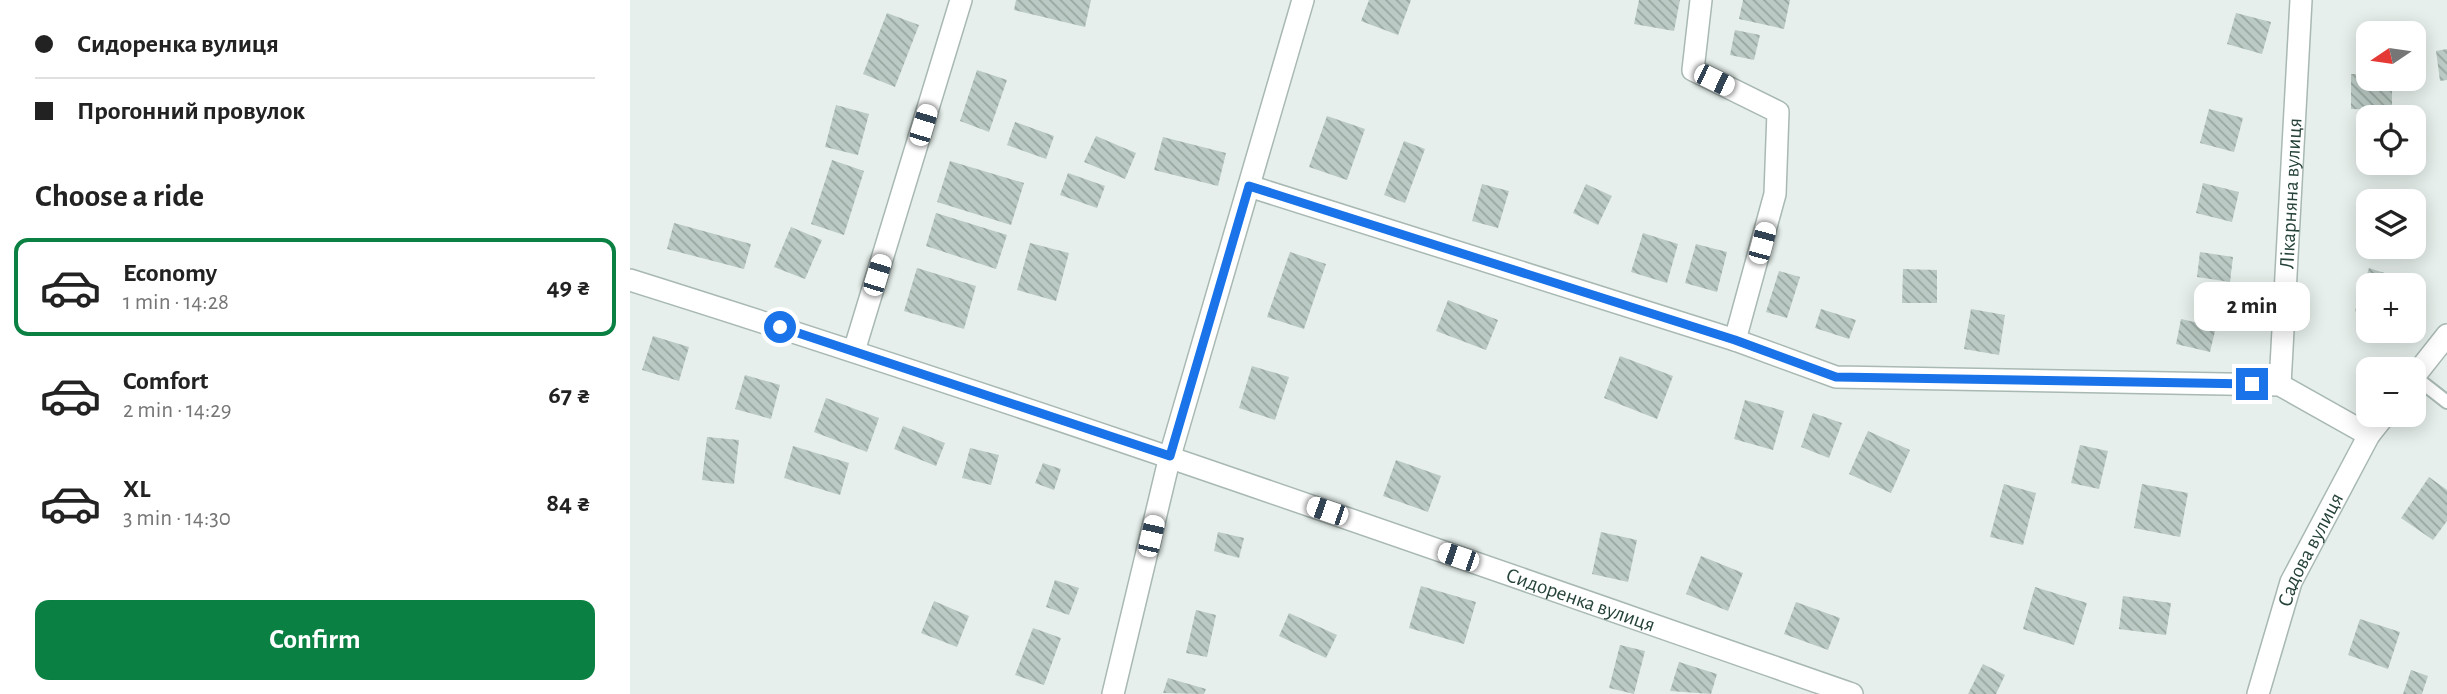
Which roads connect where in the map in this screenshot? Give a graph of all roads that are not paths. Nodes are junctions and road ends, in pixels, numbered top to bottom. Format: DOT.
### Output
graph roads {
  1 [pos="961,0"];
  2 [pos="1303,0"];
  3 [pos="1701,0"];
  4 [pos="2301,0"];
  5 [pos="1249,186"];
  6 [pos="630,280"];
  7 [pos="2447,335"];
  8 [pos="1735,340"];
  9 [pos="855,351"];
  10 [pos="2426,362"];
  11 [pos="2280,385"];
  12 [pos="2426,386"];
  13 [pos="2447,402"];
  14 [pos="2375,427"];
  15 [pos="2369,435"];
  16 [pos="1170,456"];
  17 [pos="1113,694"];
  18 [pos="1852,694"];
  19 [pos="2258,694"];
  1 -- 9 [label="street"];
  2 -- 5 [label="street"];
  3 -- 8 [label="street"];
  4 -- 11 [label="street, Лікарняна вулиця"];
  5 -- 8 [label="street"];
  5 -- 16 [label="street"];
  6 -- 9 [label="street, Сидоренка вулиця"];
  7 -- 10 [label="street"];
  8 -- 11 [label="street"];
  9 -- 16 [label="street, Сидоренка вулиця"];
  11 -- 15 [label="street"];
  12 -- 13 [label="lane"];
  14 -- 15 [label="street, Садова вулиця"];
  15 -- 19 [label="street, Садова вулиця"];
  16 -- 17 [label="street"];
  16 -- 18 [label="street, Сидоренка вулиця"];
}
